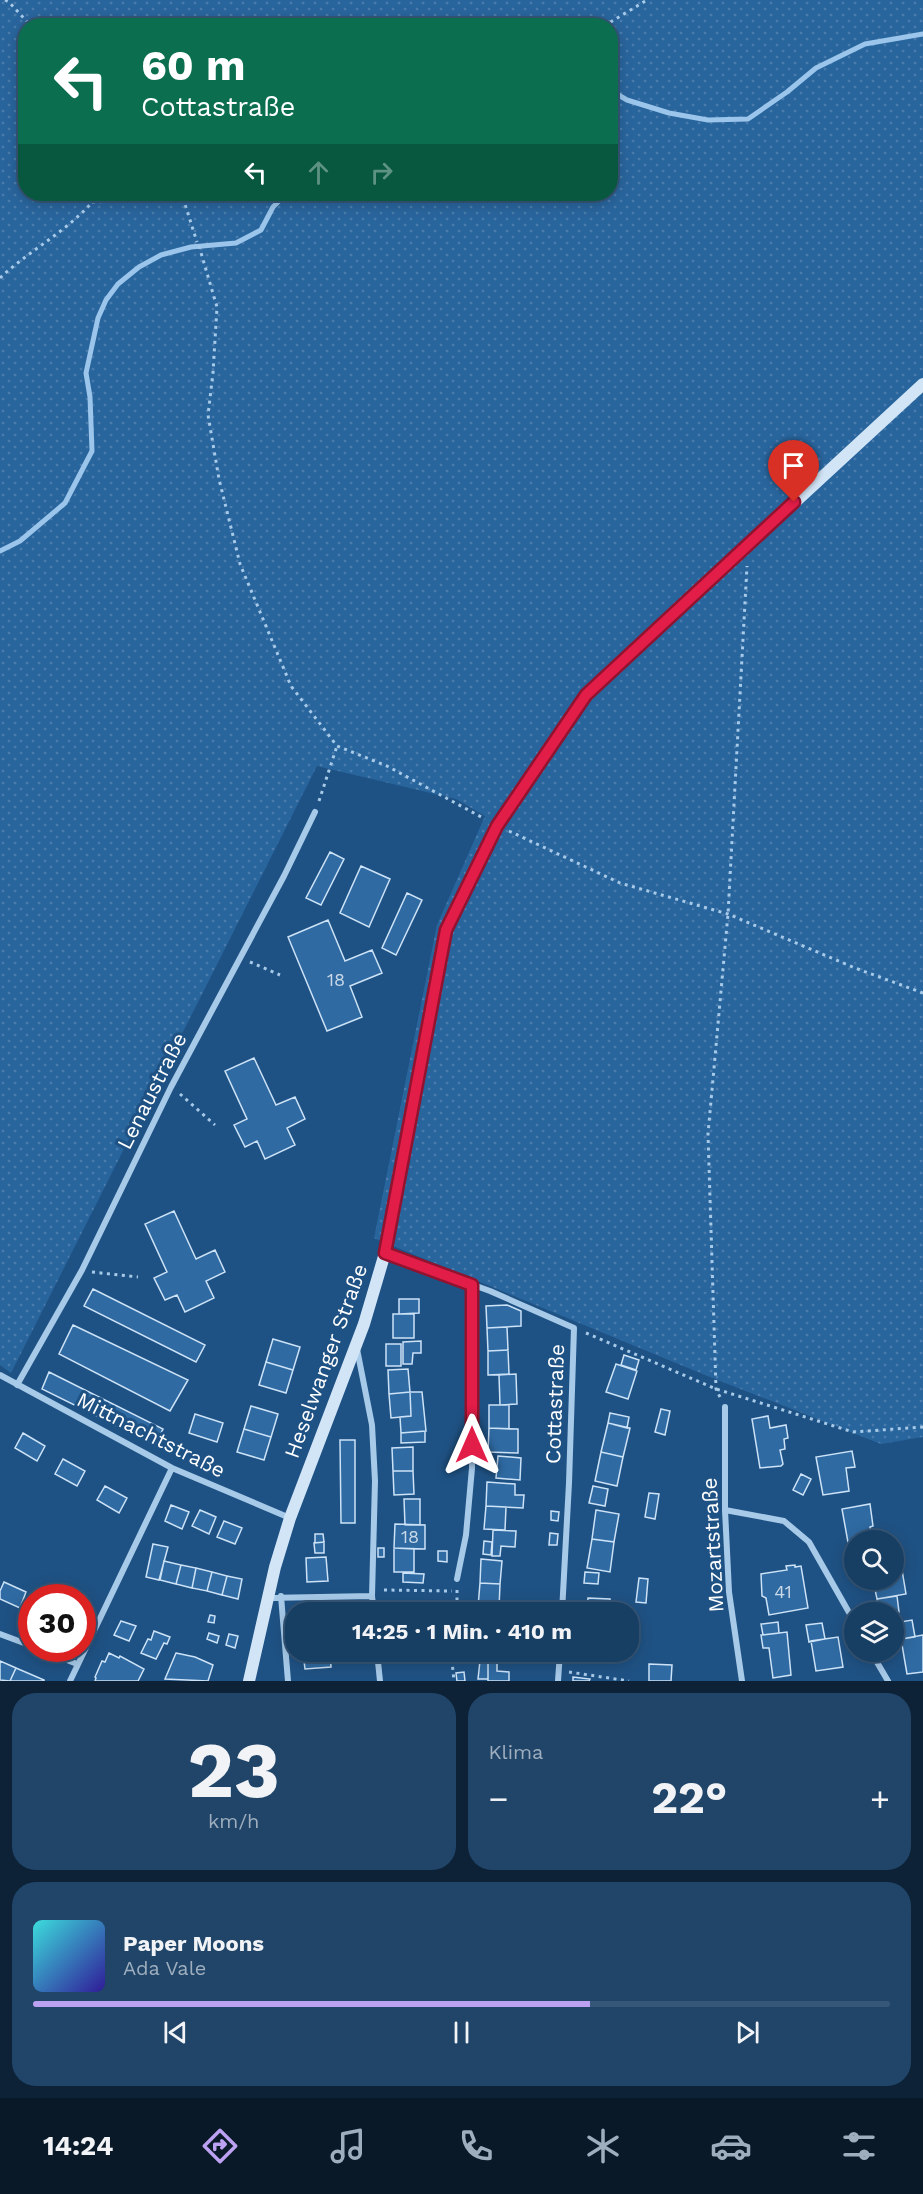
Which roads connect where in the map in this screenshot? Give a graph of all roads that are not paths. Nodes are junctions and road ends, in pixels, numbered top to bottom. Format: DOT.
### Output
graph roads {
  1 [pos="923,384"];
  2 [pos="315,812"];
  3 [pos="385,1253"];
  4 [pos="472,1285"];
  5 [pos="356,1346"];
  6 [pos="0,1375"];
  7 [pos="17,1385"];
  8 [pos="725,1407"];
  9 [pos="172,1468"];
  10 [pos="725,1510"];
  11 [pos="290,1518"];
  12 [pos="457,1579"];
  13 [pos="372,1593"];
  14 [pos="281,1596"];
  15 [pos="268,1598"];
  16 [pos="373,1602"];
  17 [pos="563,1602"];
  18 [pos="844,1604"];
  19 [pos="0,1634"];
  20 [pos="18,1641"];
  21 [pos="72,1662"];
  22 [pos="378,1662"];
  23 [pos="559,1662"];
  24 [pos="877,1662"];
  25 [pos="77,1664"];
  26 [pos="70,1681"];
  27 [pos="249,1681"];
  28 [pos="288,1681"];
  29 [pos="380,1681"];
  30 [pos="558,1681"];
  31 [pos="742,1681"];
  32 [pos="888,1681"];
  1 -- 3 [label="street, Heselwanger Straße"];
  2 -- 7 [label="street, Lenaustraße"];
  3 -- 4 [label="street, Cottastraße"];
  3 -- 5 [label="street, Heselwanger Straße"];
  4 -- 12 [label="street"];
  4 -- 17 [label="street, Cottastraße"];
  5 -- 11 [label="street, Heselwanger Straße"];
  5 -- 13 [label="street"];
  6 -- 7 [label="street, Mittnachtstraße"];
  7 -- 9 [label="street, Mittnachtstraße"];
  8 -- 10 [label="street, Mozartstraße"];
  9 -- 11 [label="street, Mittnachtstraße"];
  9 -- 25 [label="street"];
  10 -- 18 [label="street"];
  10 -- 31 [label="street, Mozartstraße"];
  11 -- 15 [label="street, Heselwanger Straße"];
  13 -- 14 [label="street"];
  13 -- 16 [label="street"];
  14 -- 15 [label="street"];
  14 -- 28 [label="street"];
  15 -- 27 [label="street, Heselwanger Straße"];
  19 -- 20 [label="street"];
  21 -- 25 [label="street"];
  22 -- 29 [label="street"];
  23 -- 30 [label="street"];
  24 -- 32 [label="street"];
  25 -- 26 [label="street"];
}
